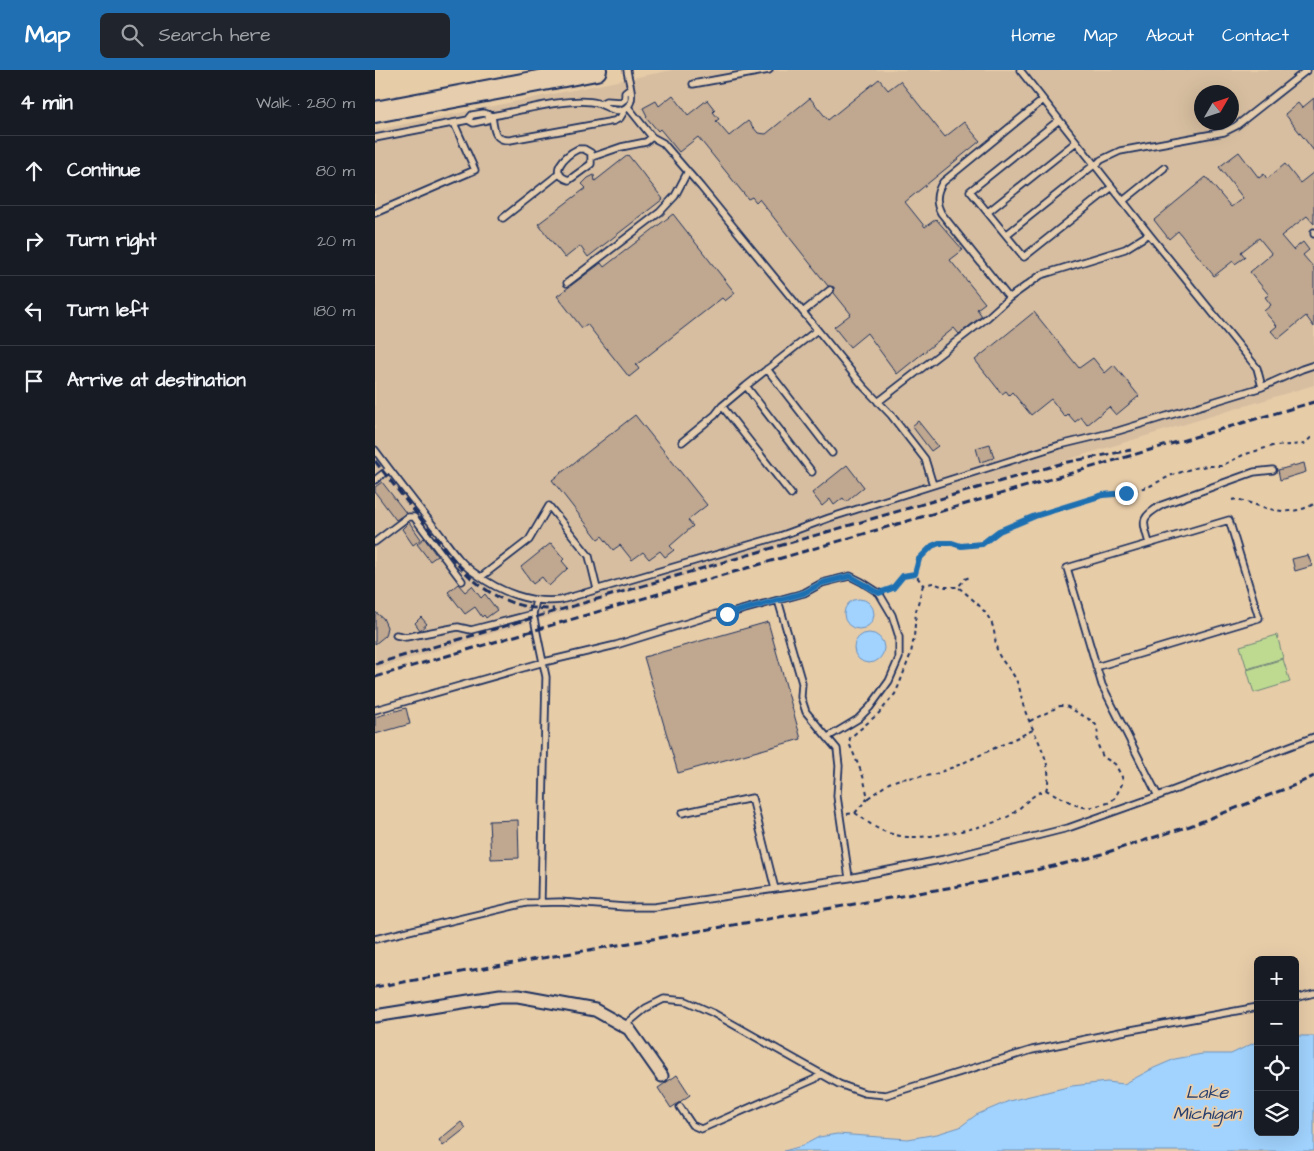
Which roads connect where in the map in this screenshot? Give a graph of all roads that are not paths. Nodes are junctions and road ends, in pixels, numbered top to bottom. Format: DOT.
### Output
graph roads {
  1 [pos="596,70"];
  2 [pos="627,70"];
  3 [pos="769,70"];
  4 [pos="1020,70"];
  5 [pos="1307,70"];
  6 [pos="693,84"];
  7 [pos="630,89"];
  8 [pos="1043,100"];
  9 [pos="600,104"];
  10 [pos="627,107"];
  11 [pos="375,112"];
  12 [pos="491,116"];
  13 [pos="1059,120"];
  14 [pos="454,123"];
  15 [pos="652,137"];
  16 [pos="375,138"];
  17 [pos="1076,142"];
  18 [pos="592,157"];
  19 [pos="1094,165"];
  20 [pos="1164,168"];
  21 [pos="688,171"];
  22 [pos="560,173"];
  23 [pos="1112,187"];
  24 [pos="1123,201"];
  25 [pos="988,212"];
  26 [pos="375,213"];
  27 [pos="503,218"];
  28 [pos="1149,234"];
  29 [pos="1006,235"];
  30 [pos="567,283"];
  31 [pos="831,290"];
  32 [pos="1009,298"];
  33 [pos="803,312"];
  34 [pos="817,330"];
  35 [pos="1314,365"];
  36 [pos="767,369"];
  37 [pos="746,386"];
  38 [pos="1262,387"];
  39 [pos="878,402"];
  40 [pos="722,406"];
  41 [pos="682,442"];
  42 [pos="375,450"];
  43 [pos="832,453"];
  44 [pos="389,469"];
  45 [pos="1273,470"];
  46 [pos="812,472"];
  47 [pos="375,480"];
  48 [pos="933,485"];
  49 [pos="791,494"];
  50 [pos="375,542"];
  51 [pos="1149,543"];
  52 [pos="481,577"];
  53 [pos="462,580"];
  54 [pos="597,589"];
  55 [pos="536,600"];
  56 [pos="778,600"];
  57 [pos="533,614"];
  58 [pos="396,635"];
  59 [pos="544,662"];
  60 [pos="1096,667"];
  61 [pos="375,710"];
  62 [pos="828,737"];
  63 [pos="1314,737"];
  64 [pos="1158,796"];
  65 [pos="682,813"];
  66 [pos="849,878"];
  67 [pos="775,889"];
  68 [pos="541,902"];
  69 [pos="375,939"];
  70 [pos="1314,993"];
  71 [pos="1299,997"];
  72 [pos="1254,1008"];
  73 [pos="375,1016"];
  74 [pos="624,1026"];
  75 [pos="820,1074"];
  76 [pos="661,1076"];
  77 [pos="680,1107"];
  1 -- 11 [label="highway"];
  2 -- 7 [label="lane"];
  3 -- 6 [label="lane"];
  4 -- 8 [label="lane"];
  5 -- 19 [label="lane"];
  7 -- 9 [label="lane"];
  7 -- 10 [label="lane"];
  8 -- 13 [label="lane"];
  8 -- 32 [label="lane"];
  9 -- 10 [label="lane"];
  9 -- 12 [label="lane"];
  10 -- 12 [label="lane"];
  10 -- 15 [label="lane"];
  12 -- 14 [label="lane"];
  13 -- 17 [label="lane"];
  13 -- 25 [label="lane"];
  14 -- 16 [label="lane"];
  14 -- 26 [label="lane"];
  15 -- 18 [label="lane"];
  15 -- 21 [label="lane"];
  17 -- 19 [label="lane"];
  17 -- 25 [label="lane"];
  18 -- 22 [label="lane"];
  18 -- 22 [label="lane"];
  19 -- 23 [label="lane"];
  19 -- 29 [label="lane"];
  20 -- 24 [label="lane"];
  21 -- 30 [label="lane"];
  21 -- 33 [label="lane"];
  22 -- 27 [label="lane"];
  23 -- 24 [label="lane"];
  23 -- 29 [label="lane"];
  24 -- 28 [label="lane"];
  25 -- 29 [label="lane"];
  28 -- 32 [label="lane"];
  28 -- 38 [label="lane"];
  31 -- 33 [label="lane"];
  32 -- 39 [label="lane"];
  33 -- 34 [label="lane"];
  34 -- 36 [label="lane"];
  34 -- 39 [label="lane"];
  35 -- 38 [label="lane"];
  36 -- 37 [label="lane"];
  36 -- 43 [label="lane"];
  37 -- 40 [label="lane"];
  37 -- 46 [label="lane"];
  38 -- 48 [label="lane"];
  39 -- 48 [label="lane"];
  40 -- 41 [label="lane"];
  40 -- 49 [label="lane"];
  42 -- 44 [label="lane"];
  44 -- 47 [label="lane"];
  44 -- 52 [label="lane"];
  45 -- 51 [label="lane"];
  48 -- 54 [label="lane"];
  50 -- 53 [label="lane"];
  51 -- 60 [label="lane"];
  51 -- 60 [label="lane"];
  52 -- 54 [label="lane"];
  52 -- 55 [label="lane"];
  54 -- 55 [label="lane"];
  55 -- 57 [label="lane"];
  56 -- 59 [label="lane"];
  56 -- 62 [label="lane"];
  56 -- 62 [label="lane"];
  57 -- 58 [label="lane"];
  57 -- 59 [label="lane"];
  59 -- 61 [label="lane"];
  59 -- 68 [label="lane"];
  60 -- 64 [label="lane"];
  62 -- 66 [label="lane"];
  63 -- 64 [label="lane"];
  64 -- 66 [label="lane"];
  65 -- 67 [label="lane"];
  66 -- 67 [label="lane"];
  67 -- 68 [label="lane"];
  68 -- 69 [label="lane"];
  70 -- 71 [label="lane"];
  72 -- 75 [label="lane"];
  73 -- 74 [label="street"];
  74 -- 75 [label="lane"];
  74 -- 76 [label="street"];
  75 -- 77 [label="lane"];
}
